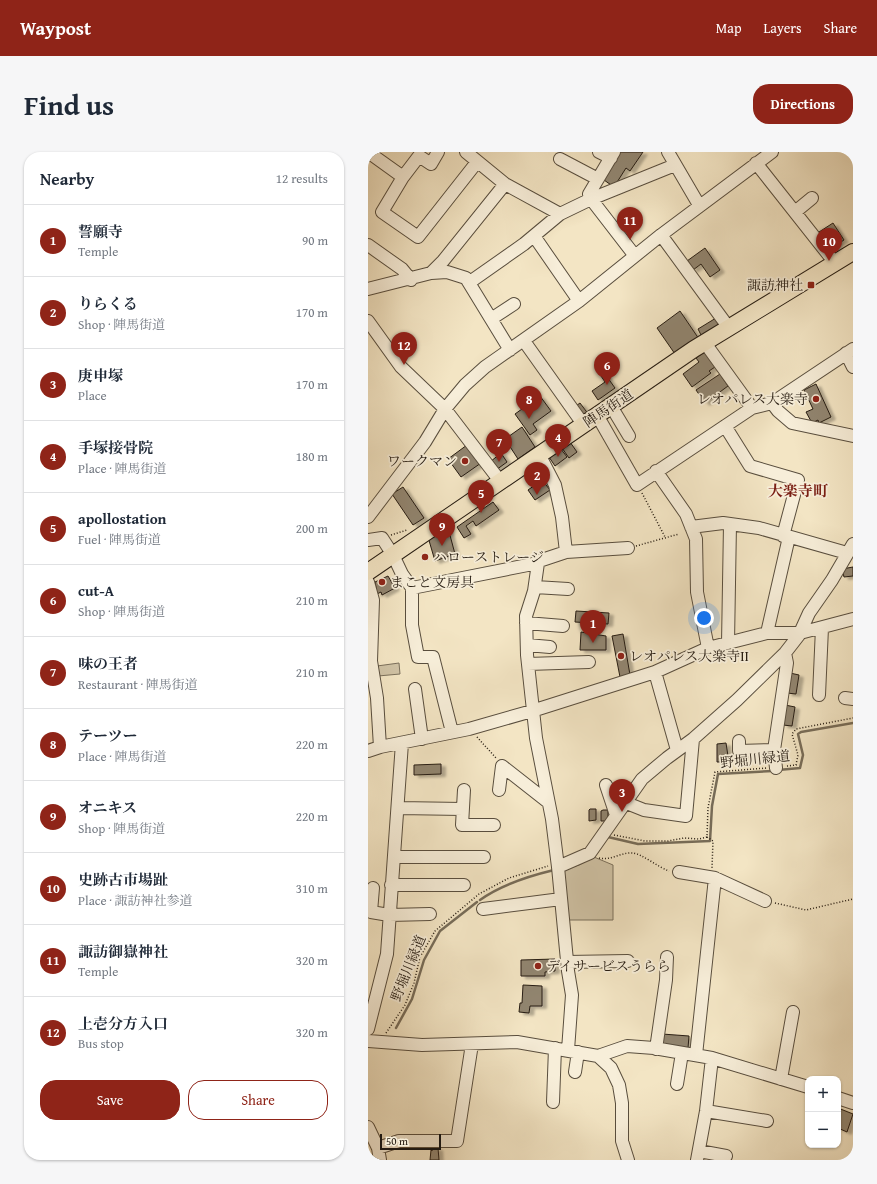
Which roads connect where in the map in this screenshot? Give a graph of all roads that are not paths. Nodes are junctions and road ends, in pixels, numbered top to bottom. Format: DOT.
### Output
graph roads {
  1 [pos="368,152"];
  2 [pos="438,152"];
  3 [pos="599,152"];
  4 [pos="668,152"];
  5 [pos="772,152"];
  6 [pos="471,155"];
  7 [pos="612,155"];
  8 [pos="560,159"];
  9 [pos="756,163"];
  10 [pos="675,165"];
  11 [pos="403,177"];
  12 [pos="598,179"];
  13 [pos="505,184"];
  14 [pos="812,198"];
  15 [pos="591,199"];
  16 [pos="699,205"];
  17 [pos="795,212"];
  18 [pos="560,214"];
  19 [pos="661,235"];
  20 [pos="534,236"];
  21 [pos="368,245"];
  22 [pos="853,252"];
  23 [pos="635,256"];
  24 [pos="835,263"];
  25 [pos="431,274"];
  26 [pos="411,280"];
  27 [pos="470,282"];
  28 [pos="368,289"];
  29 [pos="579,301"];
  30 [pos="514,304"];
  31 [pos="491,319"];
  32 [pos="368,322"];
  33 [pos="729,328"];
  34 [pos="524,341"];
  35 [pos="705,343"];
  36 [pos="510,350"];
  37 [pos="849,351"];
  38 [pos="853,367"];
  39 [pos="772,403"];
  40 [pos="610,406"];
  41 [pos="752,408"];
  42 [pos="445,409"];
  43 [pos="597,415"];
  44 [pos="582,424"];
  45 [pos="725,426"];
  46 [pos="629,436"];
  47 [pos="853,436"];
  48 [pos="540,454"];
  49 [pos="656,472"];
  50 [pos="500,481"];
  51 [pos="368,517"];
  52 [pos="730,524"];
  53 [pos="691,527"];
  54 [pos="786,536"];
  55 [pos="368,540"];
  56 [pos="628,548"];
  57 [pos="850,549"];
  58 [pos="566,552"];
  59 [pos="393,555"];
  60 [pos="538,563"];
  61 [pos="368,572"];
  62 [pos="368,582"];
  63 [pos="535,587"];
  64 [pos="412,588"];
  65 [pos="568,589"];
  66 [pos="853,619"];
  67 [pos="526,623"];
  68 [pos="563,626"];
  69 [pos="822,628"];
  70 [pos="768,633"];
  71 [pos="800,633"];
  72 [pos="728,643"];
  73 [pos="527,645"];
  74 [pos="550,646"];
  75 [pos="708,648"];
  76 [pos="785,653"];
  77 [pos="589,662"];
  78 [pos="528,664"];
  79 [pos="655,672"];
  80 [pos="415,689"];
  81 [pos="819,695"];
  82 [pos="532,711"];
  83 [pos="452,732"];
  84 [pos="422,739"];
  85 [pos="694,739"];
  86 [pos="739,741"];
  87 [pos="402,743"];
  88 [pos="380,747"];
  89 [pos="677,750"];
  90 [pos="774,750"];
  91 [pos="368,751"];
  92 [pos="776,768"];
  93 [pos="606,785"];
  94 [pos="464,790"];
  95 [pos="499,790"];
  96 [pos="548,802"];
  97 [pos="624,802"];
  98 [pos="398,808"];
  99 [pos="463,809"];
  100 [pos="616,815"];
  101 [pos="494,825"];
  102 [pos="484,857"];
  103 [pos="394,858"];
  104 [pos="558,866"];
  105 [pos="679,872"];
  106 [pos="714,877"];
  107 [pos="391,885"];
  108 [pos="464,885"];
  109 [pos="373,888"];
  110 [pos="561,898"];
  111 [pos="765,901"];
  112 [pos="483,909"];
  113 [pos="430,914"];
  114 [pos="389,915"];
  115 [pos="667,957"];
  116 [pos="628,961"];
  117 [pos="567,962"];
  118 [pos="793,1012"];
  119 [pos="368,1029"];
  120 [pos="368,1041"];
  121 [pos="472,1044"];
  122 [pos="556,1048"];
  123 [pos="656,1049"];
  124 [pos="573,1051"];
  125 [pos="682,1053"];
  126 [pos="696,1055"];
  127 [pos="598,1056"];
  128 [pos="712,1058"];
  129 [pos="575,1072"];
  130 [pos="780,1079"];
  131 [pos="677,1084"];
  132 [pos="805,1086"];
  133 [pos="841,1099"];
  134 [pos="553,1102"];
  135 [pos="853,1104"];
  136 [pos="706,1111"];
  137 [pos="767,1121"];
  138 [pos="368,1127"];
  139 [pos="379,1154"];
  140 [pos="698,1156"];
  141 [pos="726,1156"];
  142 [pos="628,1160"];
  1 -- 11 [label="street"];
  2 -- 11 [label="street"];
  3 -- 7 [label="street"];
  4 -- 10 [label="street"];
  5 -- 9 [label="street"];
  6 -- 11 [label="street"];
  6 -- 13 [label="street"];
  7 -- 12 [label="street"];
  8 -- 12 [label="street"];
  9 -- 16 [label="street"];
  9 -- 17 [label="street"];
  10 -- 15 [label="street"];
  10 -- 16 [label="street"];
  12 -- 15 [label="street"];
  13 -- 18 [label="street"];
  13 -- 25 [label="street"];
  14 -- 17 [label="street"];
  15 -- 18 [label="street"];
  15 -- 23 [label="street"];
  16 -- 19 [label="street"];
  17 -- 24 [label="street"];
  18 -- 20 [label="street"];
  19 -- 23 [label="street"];
  19 -- 33 [label="street"];
  20 -- 27 [label="street"];
  20 -- 29 [label="street"];
  21 -- 26 [label="street"];
  22 -- 24 [label="main road, 陣馬街道"];
  23 -- 29 [label="street"];
  24 -- 33 [label="main road, 陣馬街道"];
  25 -- 26 [label="street"];
  25 -- 27 [label="street"];
  26 -- 28 [label="street"];
  27 -- 31 [label="street"];
  29 -- 34 [label="street"];
  30 -- 31 [label="street"];
  31 -- 36 [label="street"];
  32 -- 42 [label="street"];
  33 -- 35 [label="main road, 陣馬街道"];
  34 -- 36 [label="street"];
  34 -- 44 [label="street"];
  35 -- 40 [label="main road, 陣馬街道"];
  35 -- 41 [label="street"];
  36 -- 42 [label="street"];
  37 -- 38 [label="street"];
  37 -- 39 [label="street"];
  39 -- 41 [label="street"];
  39 -- 47 [label="street"];
  40 -- 43 [label="main road, 陣馬街道"];
  40 -- 46 [label="street"];
  41 -- 45 [label="street"];
  42 -- 50 [label="street"];
  42 -- 51 [label="street"];
  43 -- 44 [label="main road, 陣馬街道"];
  43 -- 49 [label="street"];
  44 -- 48 [label="main road, 陣馬街道"];
  45 -- 49 [label="street"];
  45 -- 54 [label="street"];
  48 -- 50 [label="main road, 陣馬街道"];
  48 -- 58 [label="street"];
  49 -- 53 [label="street"];
  50 -- 59 [label="main road, 陣馬街道"];
  52 -- 53 [label="street"];
  52 -- 54 [label="street"];
  52 -- 72 [label="street"];
  53 -- 75 [label="street"];
  54 -- 57 [label="street"];
  54 -- 70 [label="street"];
  55 -- 59 [label="street"];
  56 -- 58 [label="street"];
  57 -- 71 [label="street"];
  58 -- 60 [label="street"];
  59 -- 61 [label="main road, 陣馬街道"];
  59 -- 64 [label="street"];
  60 -- 63 [label="street"];
  60 -- 64 [label="street"];
  62 -- 88 [label="street"];
  63 -- 65 [label="street"];
  63 -- 67 [label="street"];
  64 -- 83 [label="street"];
  66 -- 69 [label="street"];
  67 -- 68 [label="street"];
  67 -- 73 [label="street"];
  69 -- 71 [label="street"];
  69 -- 81 [label="street"];
  70 -- 71 [label="street"];
  70 -- 72 [label="street"];
  71 -- 76 [label="street"];
  72 -- 75 [label="street"];
  73 -- 74 [label="street"];
  73 -- 78 [label="street"];
  75 -- 79 [label="street"];
  76 -- 85 [label="street"];
  76 -- 90 [label="street"];
  77 -- 78 [label="street"];
  78 -- 82 [label="street"];
  79 -- 82 [label="street"];
  79 -- 89 [label="street"];
  80 -- 84 [label="street"];
  82 -- 83 [label="street"];
  82 -- 96 [label="street"];
  83 -- 84 [label="street"];
  84 -- 87 [label="street"];
  85 -- 89 [label="street"];
  85 -- 97 [label="street"];
  86 -- 90 [label="street"];
  87 -- 88 [label="street"];
  87 -- 98 [label="street"];
  88 -- 91 [label="street"];
  89 -- 97 [label="street"];
  90 -- 92 [label="street"];
  93 -- 100 [label="street"];
  94 -- 99 [label="street"];
  95 -- 96 [label="street"];
  96 -- 104 [label="street"];
  97 -- 100 [label="street"];
  98 -- 99 [label="street"];
  98 -- 103 [label="street"];
  99 -- 101 [label="street"];
  100 -- 104 [label="street"];
  102 -- 103 [label="street"];
  103 -- 107 [label="street"];
  104 -- 110 [label="street"];
  105 -- 106 [label="street"];
  106 -- 111 [label="street"];
  106 -- 126 [label="street"];
  107 -- 108 [label="street"];
  107 -- 114 [label="street"];
  109 -- 114 [label="street"];
  110 -- 112 [label="street"];
  110 -- 117 [label="street"];
  113 -- 114 [label="street"];
  114 -- 119 [label="street"];
  115 -- 123 [label="street"];
  116 -- 117 [label="street"];
  117 -- 124 [label="street"];
  118 -- 130 [label="street"];
  120 -- 121 [label="street"];
  121 -- 122 [label="street"];
  121 -- 139 [label="street"];
  122 -- 124 [label="street"];
  122 -- 134 [label="street"];
  123 -- 125 [label="street"];
  123 -- 127 [label="street"];
  124 -- 127 [label="street"];
  124 -- 129 [label="street"];
  125 -- 126 [label="street"];
  125 -- 131 [label="street"];
  126 -- 128 [label="street"];
  127 -- 142 [label="street"];
  128 -- 130 [label="street"];
  128 -- 136 [label="street"];
  130 -- 132 [label="street"];
  133 -- 135 [label="street"];
  136 -- 137 [label="street"];
  136 -- 140 [label="street"];
  138 -- 139 [label="street"];
  140 -- 141 [label="street"];
}
